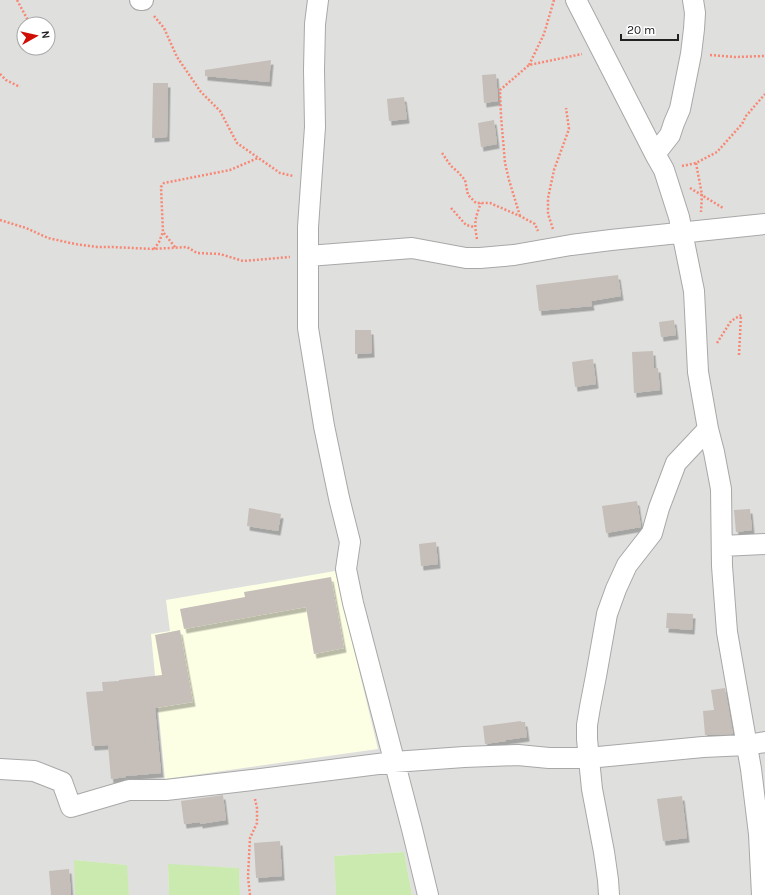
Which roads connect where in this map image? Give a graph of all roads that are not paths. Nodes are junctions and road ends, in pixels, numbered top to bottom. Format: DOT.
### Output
graph roads {
  1 [pos="318,0"];
  2 [pos="576,0"];
  3 [pos="693,0"];
  4 [pos="662,168"];
  5 [pos="756,225"];
  6 [pos="682,232"];
  7 [pos="308,256"];
  8 [pos="708,429"];
  9 [pos="765,544"];
  10 [pos="722,546"];
  11 [pos="756,743"];
  12 [pos="588,758"];
  13 [pos="394,762"];
  14 [pos="0,769"];
  15 [pos="428,895"];
  16 [pos="609,895"];
  17 [pos="762,895"];
  1 -- 7 [label="street"];
  2 -- 4 [label="street"];
  3 -- 4 [label="street"];
  4 -- 6 [label="street"];
  5 -- 6 [label="street"];
  6 -- 7 [label="street"];
  6 -- 8 [label="street"];
  7 -- 13 [label="street"];
  8 -- 10 [label="street"];
  8 -- 12 [label="street"];
  9 -- 10 [label="street"];
  10 -- 11 [label="street"];
  11 -- 12 [label="street"];
  11 -- 17 [label="street"];
  12 -- 13 [label="street"];
  12 -- 16 [label="street"];
  13 -- 14 [label="street"];
  13 -- 15 [label="street"];
}
